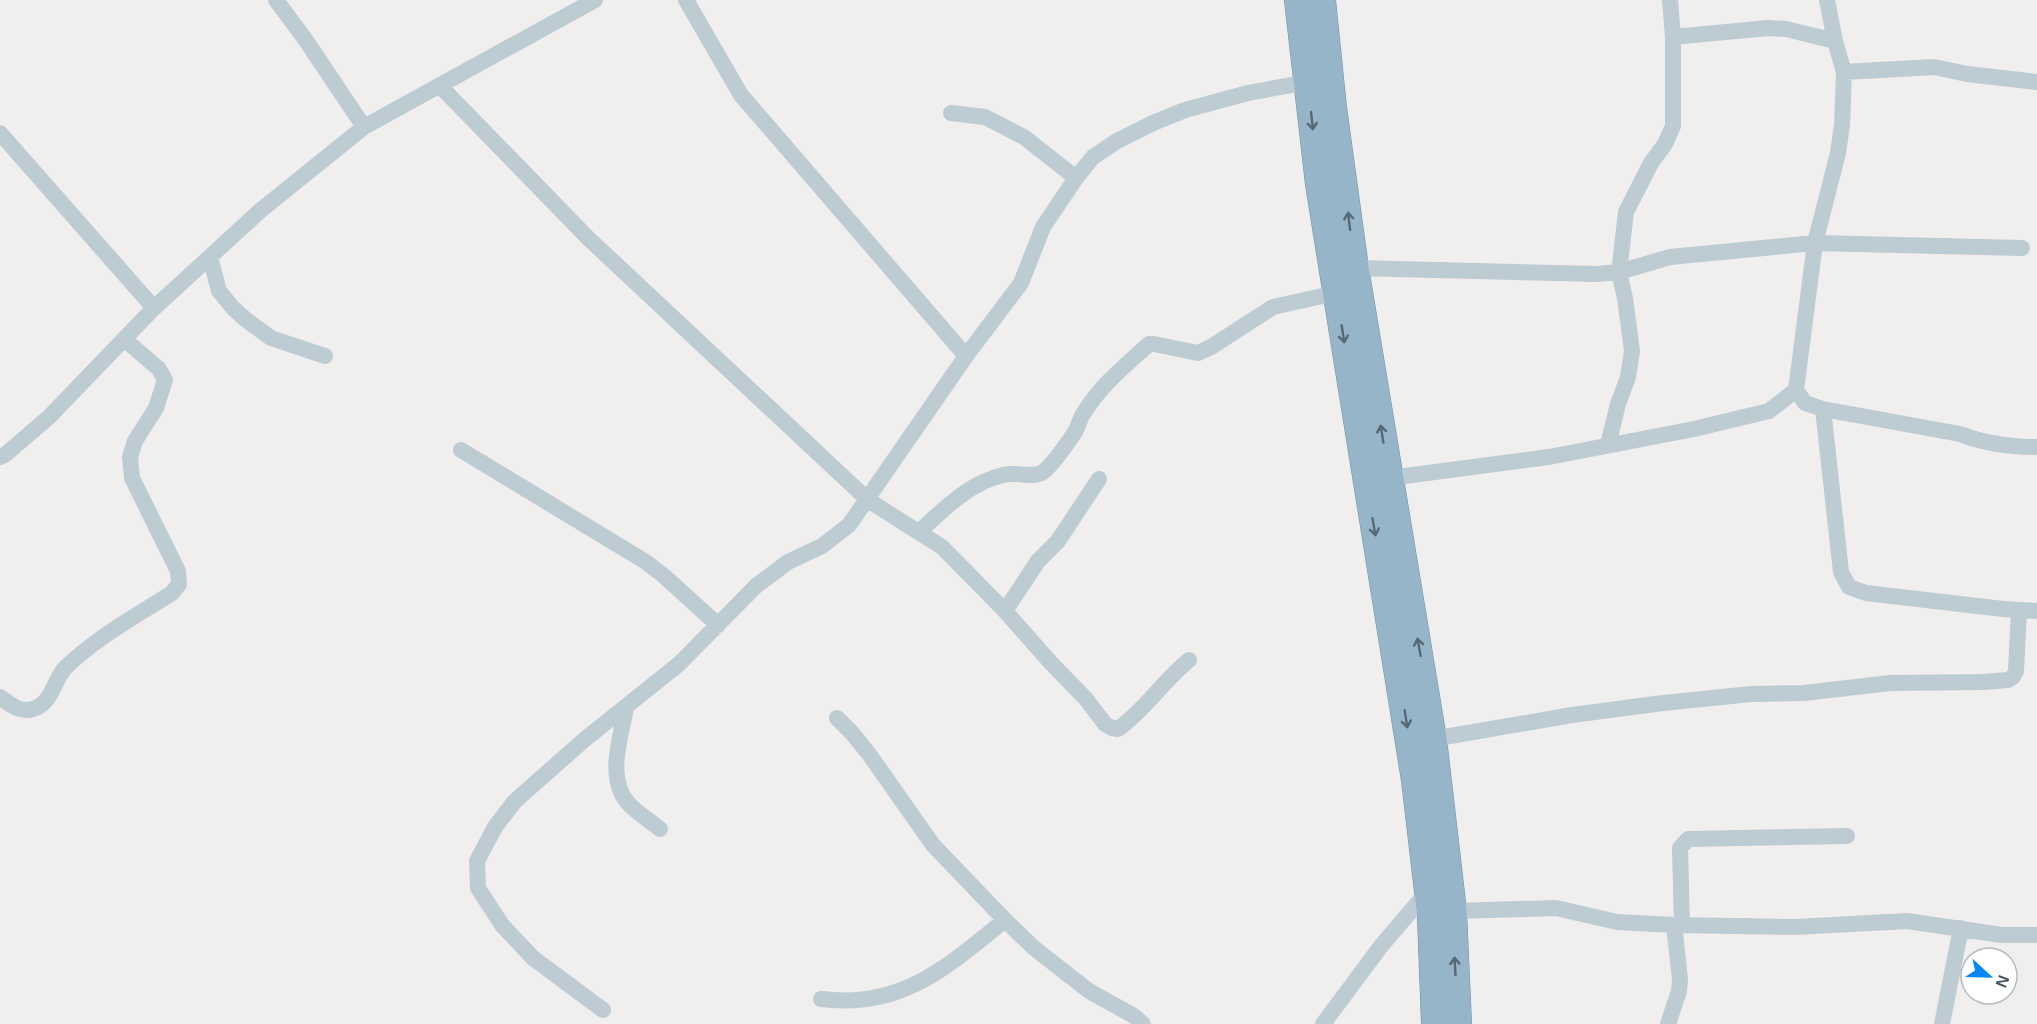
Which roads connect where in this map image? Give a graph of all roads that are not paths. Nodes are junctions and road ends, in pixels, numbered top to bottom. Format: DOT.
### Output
graph roads {
  1 [pos="276,0"];
  2 [pos="686,0"];
  3 [pos="1298,0"];
  4 [pos="1322,0"];
  5 [pos="1670,0"];
  6 [pos="1827,0"];
  7 [pos="586,2"];
  8 [pos="1673,37"];
  9 [pos="1835,41"];
  10 [pos="1844,72"];
  11 [pos="1308,82"];
  12 [pos="2037,82"];
  13 [pos="440,86"];
  14 [pos="951,113"];
  15 [pos="364,127"];
  16 [pos="0,133"];
  17 [pos="1076,178"];
  18 [pos="1815,243"];
  19 [pos="2022,248"];
  20 [pos="210,257"];
  21 [pos="1354,268"];
  22 [pos="1619,272"];
  23 [pos="1336,293"];
  24 [pos="154,308"];
  25 [pos="124,339"];
  26 [pos="326,356"];
  27 [pos="966,356"];
  28 [pos="1796,390"];
  29 [pos="1823,409"];
  30 [pos="1608,445"];
  31 [pos="2037,447"];
  32 [pos="461,450"];
  33 [pos="0,457"];
  34 [pos="1099,479"];
  35 [pos="1378,480"];
  36 [pos="868,500"];
  37 [pos="920,531"];
  38 [pos="2019,610"];
  39 [pos="1005,611"];
  40 [pos="2037,611"];
  41 [pos="718,625"];
  42 [pos="1189,660"];
  43 [pos="0,697"];
  44 [pos="626,708"];
  45 [pos="837,718"];
  46 [pos="1433,739"];
  47 [pos="660,829"];
  48 [pos="1847,836"];
  49 [pos="1428,891"];
  50 [pos="1453,911"];
  51 [pos="1005,920"];
  52 [pos="1678,925"];
  53 [pos="1961,928"];
  54 [pos="2037,935"];
  55 [pos="821,999"];
  56 [pos="603,1010"];
  57 [pos="1143,1024"];
  58 [pos="1323,1024"];
  59 [pos="1435,1024"];
  60 [pos="1458,1024"];
  61 [pos="1668,1024"];
  62 [pos="1942,1024"];
  1 -- 15 [label="street"];
  2 -- 27 [label="street"];
  3 -- 11 [label="highway"];
  21 -- 4 [label="highway, one-way"];
  5 -- 8 [label="street"];
  6 -- 9 [label="street"];
  7 -- 13 [label="street"];
  8 -- 9 [label="street"];
  8 -- 22 [label="street"];
  9 -- 10 [label="street"];
  10 -- 12 [label="street"];
  10 -- 18 [label="street"];
  11 -- 17 [label="street"];
  11 -- 23 [label="highway, one-way"];
  13 -- 15 [label="street"];
  13 -- 36 [label="street"];
  14 -- 17 [label="street"];
  15 -- 20 [label="street"];
  16 -- 24 [label="street"];
  17 -- 27 [label="street"];
  18 -- 19 [label="street"];
  18 -- 22 [label="street"];
  18 -- 28 [label="street"];
  20 -- 24 [label="street"];
  20 -- 26 [label="street"];
  21 -- 22 [label="street"];
  35 -- 21 [label="highway, one-way"];
  22 -- 30 [label="street"];
  23 -- 35 [label="highway, one-way"];
  23 -- 37 [label="street"];
  24 -- 25 [label="street"];
  25 -- 33 [label="street"];
  25 -- 43 [label="street"];
  27 -- 36 [label="street"];
  28 -- 29 [label="street"];
  28 -- 30 [label="street"];
  29 -- 31 [label="street"];
  29 -- 38 [label="street"];
  30 -- 35 [label="street"];
  32 -- 41 [label="street"];
  34 -- 39 [label="street"];
  46 -- 35 [label="highway, one-way"];
  35 -- 49 [label="highway, one-way"];
  36 -- 37 [label="street"];
  36 -- 41 [label="street"];
  37 -- 39 [label="street"];
  38 -- 40 [label="street"];
  38 -- 46 [label="street"];
  39 -- 42 [label="street"];
  41 -- 44 [label="street"];
  44 -- 47 [label="street"];
  44 -- 56 [label="street"];
  45 -- 51 [label="street"];
  46 -- 50 [label="highway"];
  48 -- 52 [label="street"];
  49 -- 58 [label="street"];
  49 -- 59 [label="highway"];
  50 -- 52 [label="street"];
  60 -- 50 [label="highway, one-way"];
  51 -- 55 [label="street"];
  51 -- 57 [label="street"];
  52 -- 53 [label="street"];
  52 -- 61 [label="street"];
  53 -- 54 [label="street"];
  53 -- 62 [label="street"];
}
